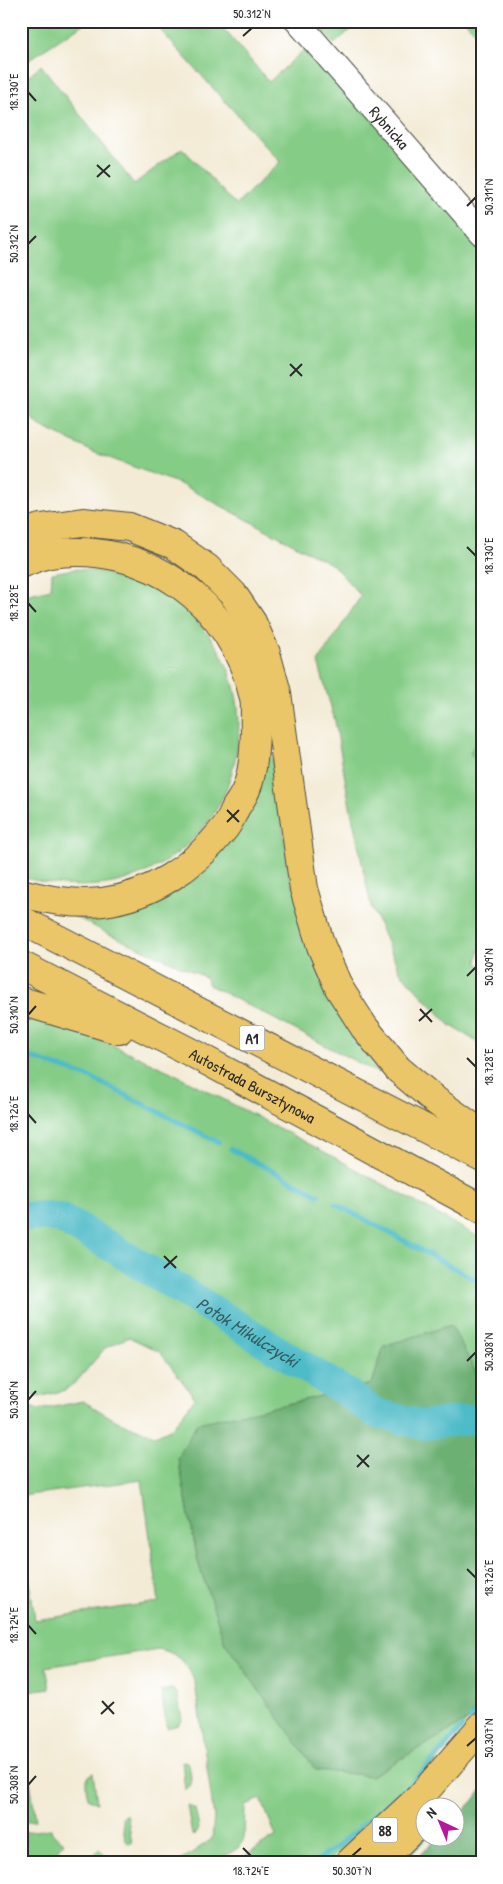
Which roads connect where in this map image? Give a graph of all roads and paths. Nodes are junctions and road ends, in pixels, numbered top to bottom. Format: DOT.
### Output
graph roads {
  1 [pos="297,21"];
  2 [pos="482,234"];
  3 [pos="21,534"];
  4 [pos="21,564"];
  5 [pos="21,893"];
  6 [pos="21,920"];
  7 [pos="21,965"];
  8 [pos="21,1001"];
  9 [pos="194,1054"];
  10 [pos="482,1134"];
  11 [pos="482,1158"];
  12 [pos="482,1209"];
  13 [pos="482,1726"];
  14 [pos="482,1756"];
  15 [pos="444,1796"];
  16 [pos="416,1826"];
  17 [pos="349,1863"];
  18 [pos="378,1863"];
  1 -- 2 [label="street, Rybnicka"];
  3 -- 10 [label="main road"];
  4 -- 5 [label="main road"];
  6 -- 11 [label="main road, A1"];
  7 -- 9 [label="main road, Autostrada Bursztynowa"];
  8 -- 9 [label="main road"];
  9 -- 12 [label="main road, Autostrada Bursztynowa"];
  13 -- 17 [label="main road, 88"];
  14 -- 15 [label="main road"];
  16 -- 18 [label="main road, 88"];
}
